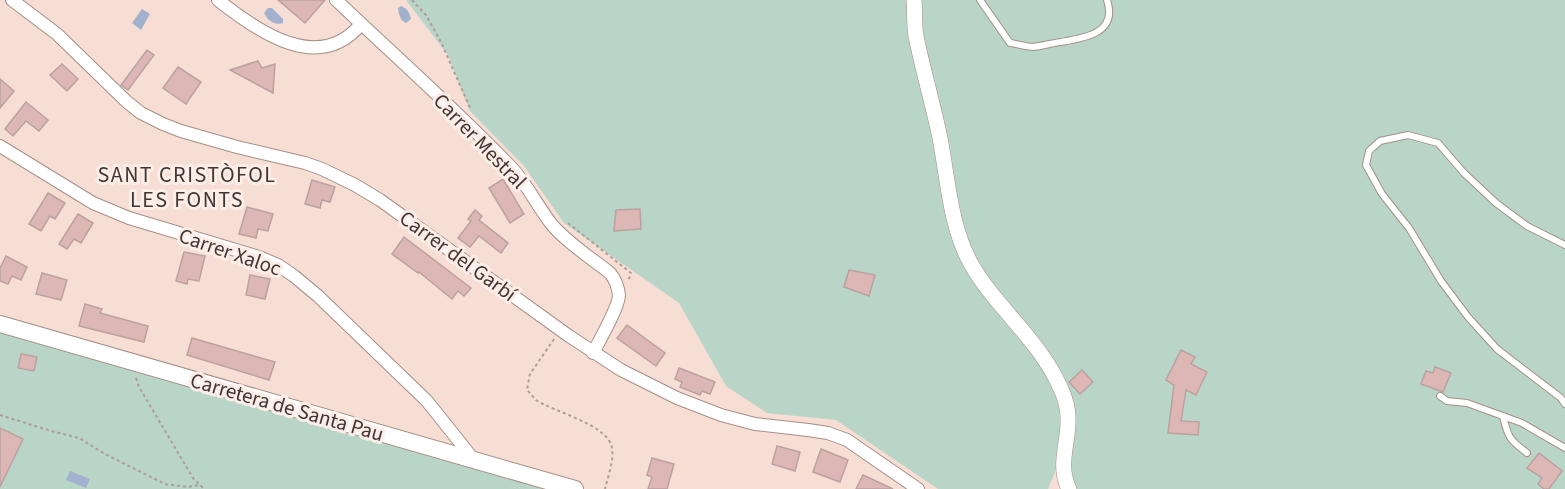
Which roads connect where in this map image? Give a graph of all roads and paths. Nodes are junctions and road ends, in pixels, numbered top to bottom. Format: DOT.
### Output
graph roads {
  1 [pos="12,0"];
  2 [pos="218,0"];
  3 [pos="336,0"];
  4 [pos="412,0"];
  5 [pos="914,0"];
  6 [pos="980,0"];
  7 [pos="1107,0"];
  8 [pos="361,24"];
  9 [pos="471,111"];
  10 [pos="0,146"];
  11 [pos="561,218"];
  12 [pos="1565,244"];
  13 [pos="619,294"];
  14 [pos="0,324"];
  15 [pos="560,330"];
  16 [pos="593,353"];
  17 [pos="139,364"];
  18 [pos="1440,396"];
  19 [pos="1565,404"];
  20 [pos="0,415"];
  21 [pos="1503,416"];
  22 [pos="1565,448"];
  23 [pos="1527,453"];
  24 [pos="474,460"];
  25 [pos="200,485"];
  26 [pos="204,489"];
  27 [pos="575,489"];
  28 [pos="605,489"];
  29 [pos="918,489"];
  30 [pos="1070,489"];
  1 -- 15 [label="street, Carrer del Garbí"];
  2 -- 8 [label="street"];
  3 -- 8 [label="street, Carrer Mestral"];
  4 -- 9 [label="path"];
  5 -- 30 [label="street"];
  6 -- 7 [label="lane"];
  8 -- 13 [label="street, Carrer Mestral"];
  10 -- 24 [label="street, Carrer Xaloc"];
  11 -- 13 [label="path"];
  12 -- 19 [label="lane"];
  13 -- 16 [label="street"];
  14 -- 17 [label="main road, Carretera de Santa Pau"];
  15 -- 16 [label="street, Carrer del Garbí"];
  15 -- 28 [label="path"];
  16 -- 29 [label="street, Carrer del Garbí"];
  17 -- 24 [label="main road, Carretera de Santa Pau"];
  17 -- 25 [label="path"];
  18 -- 21 [label="lane"];
  20 -- 25 [label="path"];
  21 -- 22 [label="lane"];
  21 -- 23 [label="lane"];
  24 -- 27 [label="main road, Carretera de Santa Pau"];
  25 -- 26 [label="path"];
}
